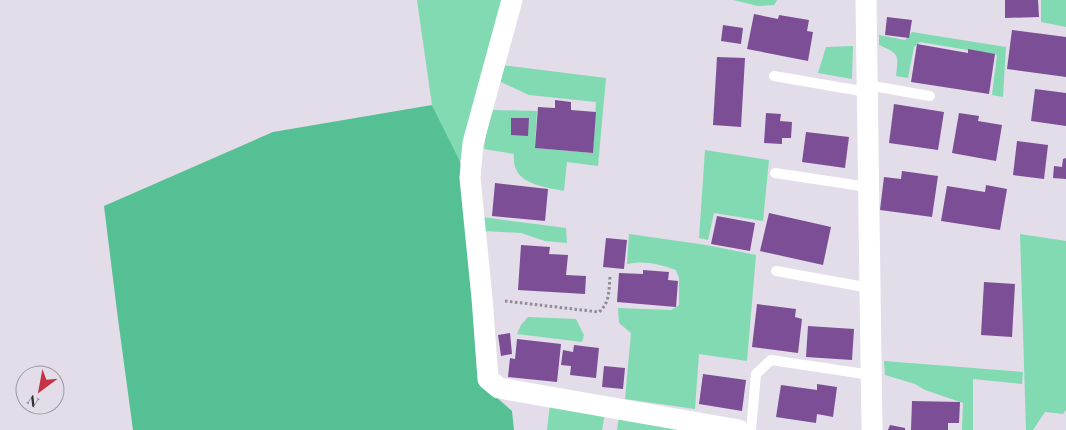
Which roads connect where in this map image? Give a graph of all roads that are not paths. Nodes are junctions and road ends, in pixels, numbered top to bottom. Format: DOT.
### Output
graph roads {
  1 [pos="512,0"];
  2 [pos="866,0"];
  3 [pos="774,76"];
  4 [pos="867,88"];
  5 [pos="930,96"];
  6 [pos="775,173"];
  7 [pos="868,187"];
  8 [pos="776,271"];
  9 [pos="870,288"];
  10 [pos="871,375"];
  11 [pos="739,430"];
  12 [pos="751,430"];
  13 [pos="872,430"];
  1 -- 11 [label="street"];
  2 -- 4 [label="street"];
  3 -- 4 [label="lane"];
  4 -- 5 [label="lane"];
  4 -- 7 [label="street"];
  6 -- 7 [label="lane"];
  7 -- 9 [label="street"];
  8 -- 9 [label="lane"];
  9 -- 10 [label="street"];
  10 -- 12 [label="lane"];
  10 -- 13 [label="street"];
}
